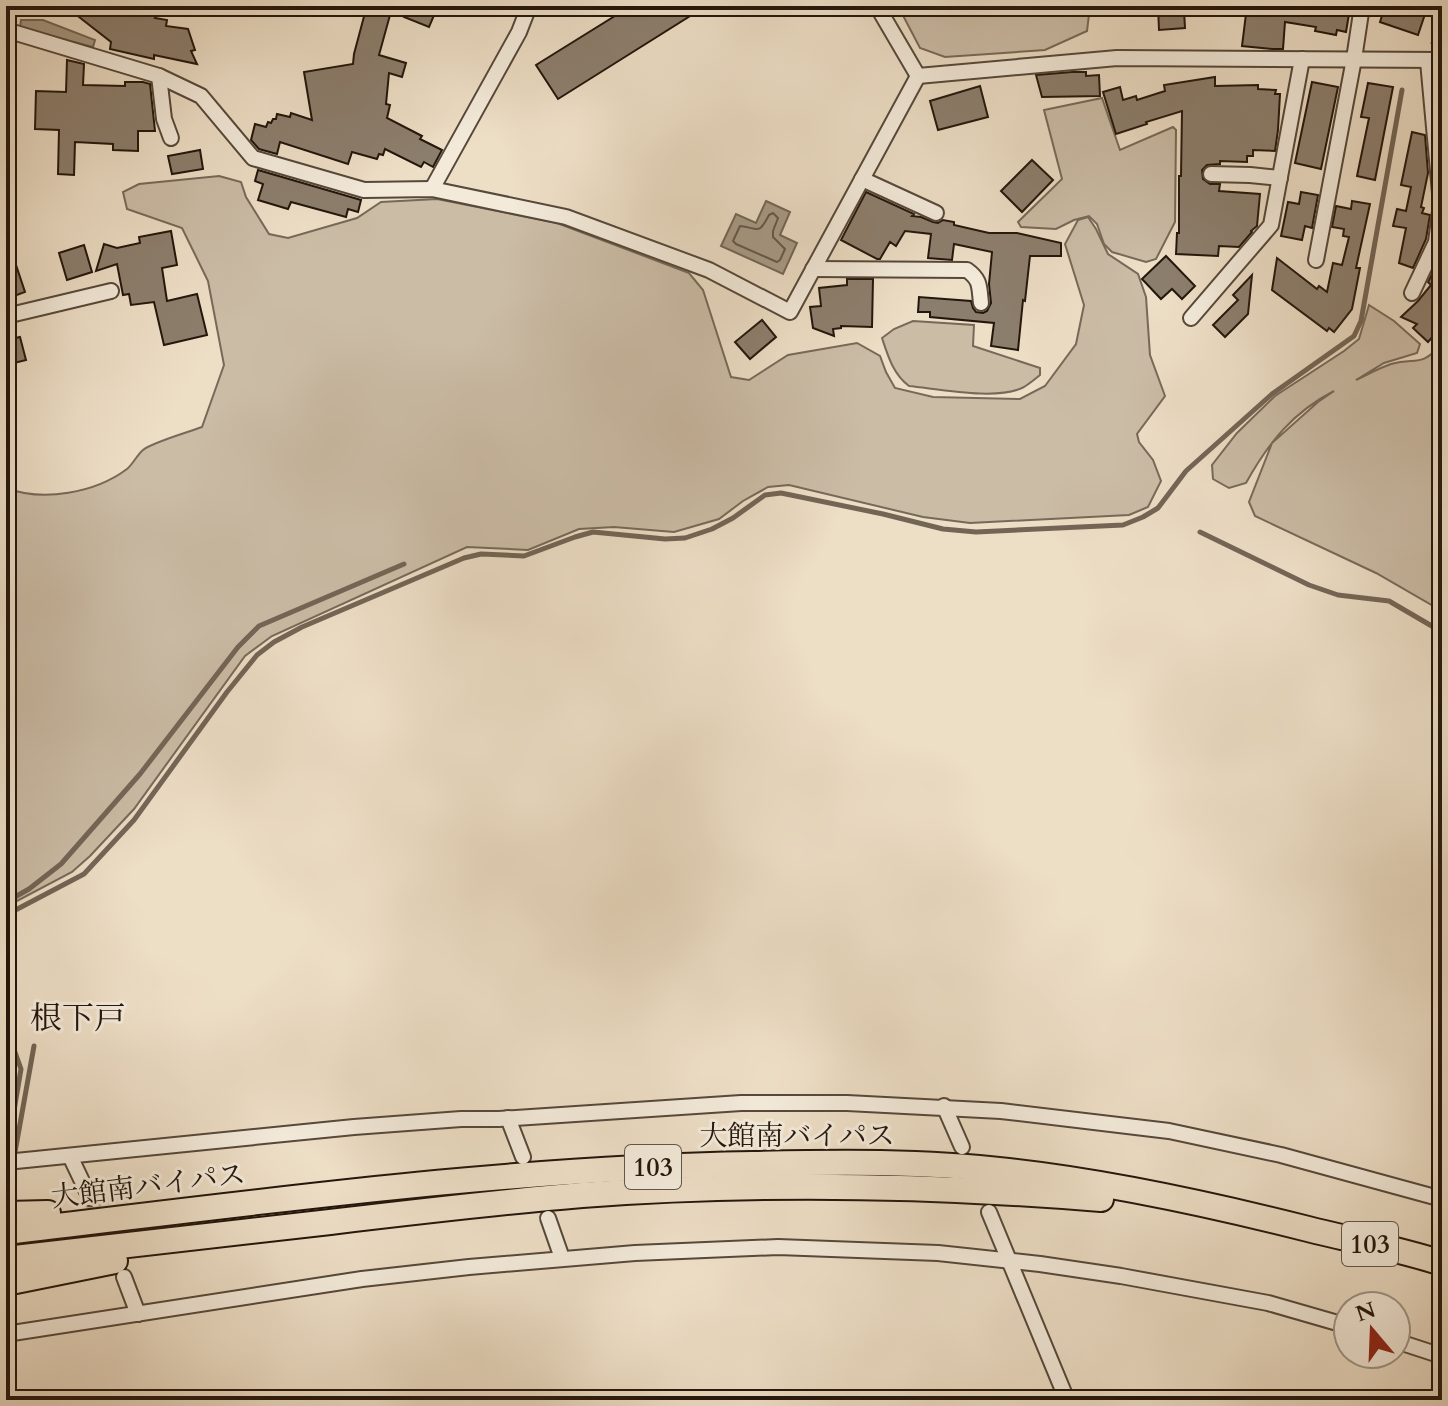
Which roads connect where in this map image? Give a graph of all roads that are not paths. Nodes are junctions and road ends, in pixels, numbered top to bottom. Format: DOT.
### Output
graph roads {
  1 [pos="527,6"];
  2 [pos="877,6"];
  3 [pos="1362,6"];
  4 [pos="6,30"];
  5 [pos="1302,59"];
  6 [pos="1354,59"];
  7 [pos="1435,60"];
  8 [pos="159,76"];
  9 [pos="918,76"];
  10 [pos="171,138"];
  11 [pos="1211,174"];
  12 [pos="1280,178"];
  13 [pos="862,179"];
  14 [pos="432,189"];
  15 [pos="936,213"];
  16 [pos="1316,260"];
  17 [pos="813,269"];
  18 [pos="111,291"];
  19 [pos="1412,293"];
  20 [pos="981,303"];
  21 [pos="6,316"];
  22 [pos="1191,318"];
  23 [pos="944,1106"];
  24 [pos="508,1118"];
  25 [pos="962,1147"];
  26 [pos="70,1156"];
  27 [pos="523,1157"];
  28 [pos="6,1162"];
  29 [pos="390,1188"];
  30 [pos="90,1198"];
  31 [pos="1442,1199"];
  32 [pos="989,1212"];
  33 [pos="6,1214"];
  34 [pos="548,1218"];
  35 [pos="334,1222"];
  36 [pos="1297,1226"];
  37 [pos="6,1232"];
  38 [pos="562,1258"];
  39 [pos="6,1259"];
  40 [pos="1009,1261"];
  41 [pos="1442,1263"];
  42 [pos="124,1277"];
  43 [pos="6,1283"];
  44 [pos="138,1314"];
  45 [pos="1332,1321"];
  46 [pos="6,1334"];
  47 [pos="1412,1346"];
  48 [pos="1442,1356"];
  49 [pos="1067,1400"];
  1 -- 14 [label="street"];
  2 -- 9 [label="street"];
  3 -- 6 [label="street"];
  4 -- 8 [label="street"];
  5 -- 6 [label="street"];
  5 -- 9 [label="street"];
  5 -- 12 [label="street"];
  6 -- 7 [label="street"];
  6 -- 16 [label="street"];
  7 -- 19 [label="street"];
  8 -- 10 [label="street"];
  8 -- 14 [label="street"];
  9 -- 13 [label="street"];
  11 -- 12 [label="street"];
  12 -- 22 [label="street"];
  13 -- 15 [label="street"];
  13 -- 17 [label="street"];
  14 -- 17 [label="street"];
  17 -- 20 [label="street"];
  18 -- 21 [label="street"];
  23 -- 24 [label="street"];
  23 -- 25 [label="street"];
  23 -- 31 [label="street"];
  24 -- 26 [label="street"];
  24 -- 27 [label="street"];
  26 -- 28 [label="street"];
  26 -- 30 [label="street"];
  29 -- 33 [label="highway"];
  29 -- 36 [label="highway, 大館南バイパス / 103"];
  29 -- 37 [label="highway, 大館南バイパス / 103"];
  32 -- 40 [label="street"];
  34 -- 38 [label="street"];
  35 -- 36 [label="highway, 大館南バイパス / 103"];
  35 -- 39 [label="highway, 大館南バイパス / 103"];
  35 -- 43 [label="highway"];
  36 -- 41 [label="highway, 大館南バイパス / 103"];
  38 -- 40 [label="street"];
  38 -- 44 [label="street"];
  40 -- 45 [label="street"];
  40 -- 49 [label="street"];
  42 -- 44 [label="street"];
  44 -- 46 [label="street"];
  47 -- 48 [label="street"];
}
